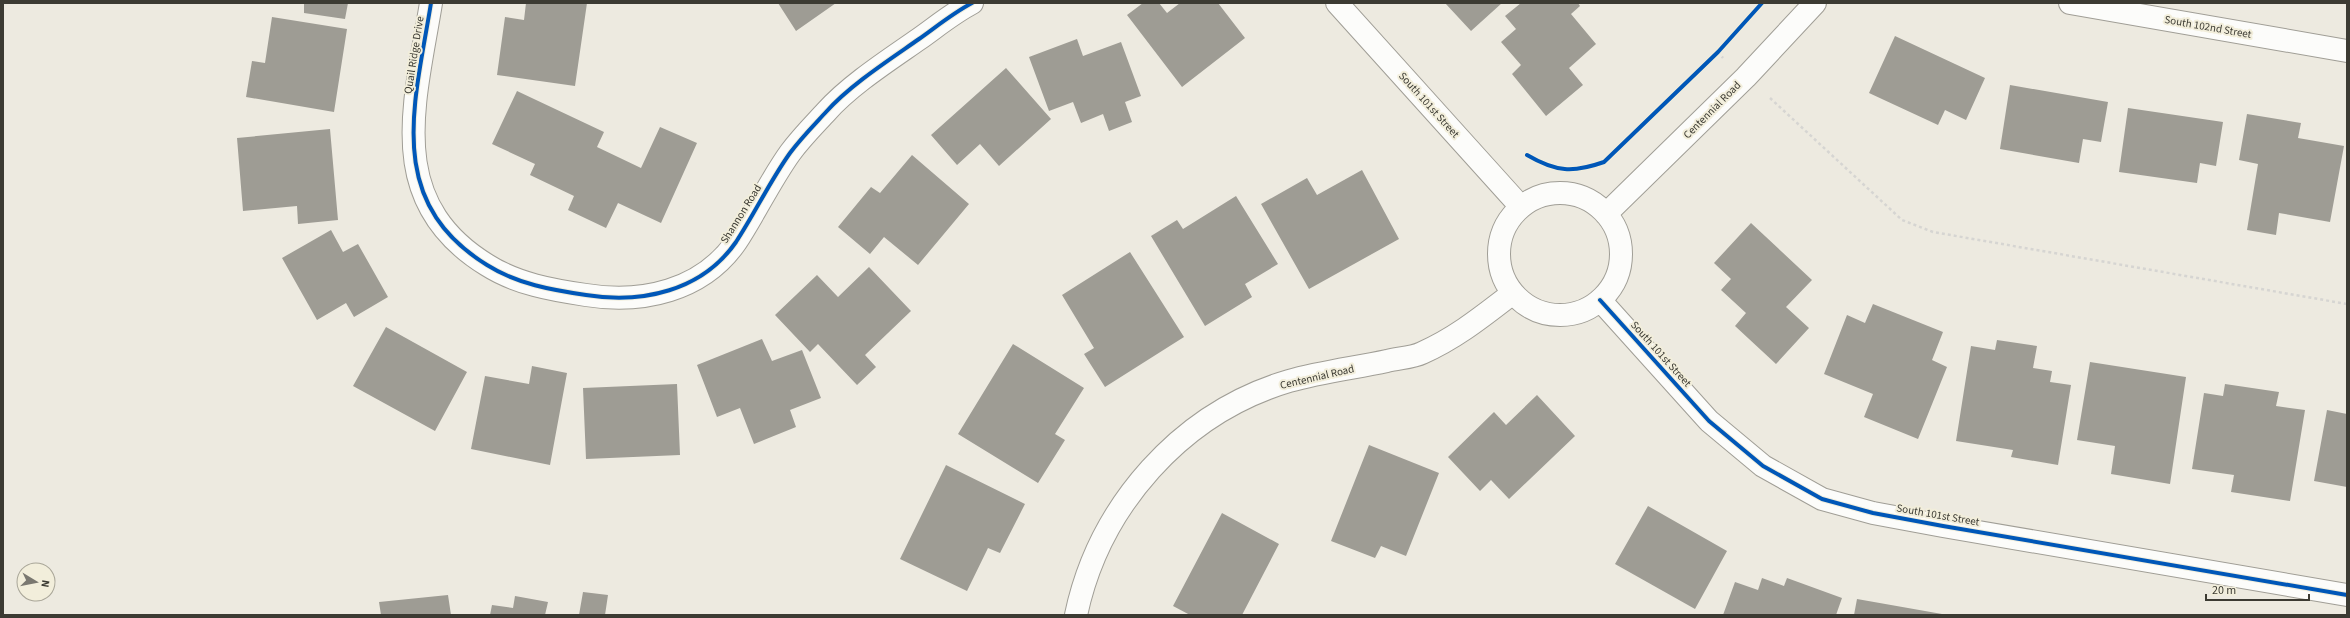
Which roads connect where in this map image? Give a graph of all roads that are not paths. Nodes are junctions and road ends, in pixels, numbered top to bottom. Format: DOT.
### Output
graph roads {
  1 [pos="431,3"];
  2 [pos="972,3"];
  3 [pos="1337,3"];
  4 [pos="1815,3"];
  5 [pos="2070,3"];
  6 [pos="2347,51"];
  7 [pos="1521,207"];
  8 [pos="1606,214"];
  9 [pos="474,257"];
  10 [pos="1513,293"];
  11 [pos="1600,300"];
  12 [pos="2347,595"];
  13 [pos="1076,615"];
  1 -- 9 [label="street, Quail Ridge Drive"];
  2 -- 9 [label="street, Shannon Road"];
  3 -- 7 [label="street, South 101st Street"];
  4 -- 8 [label="street, Centennial Road"];
  5 -- 6 [label="street, South 102nd Street"];
  7 -- 8 [label="street"];
  7 -- 10 [label="street"];
  8 -- 11 [label="street"];
  10 -- 11 [label="street"];
  10 -- 13 [label="street, Centennial Road"];
  11 -- 12 [label="street, South 101st Street"];
}
